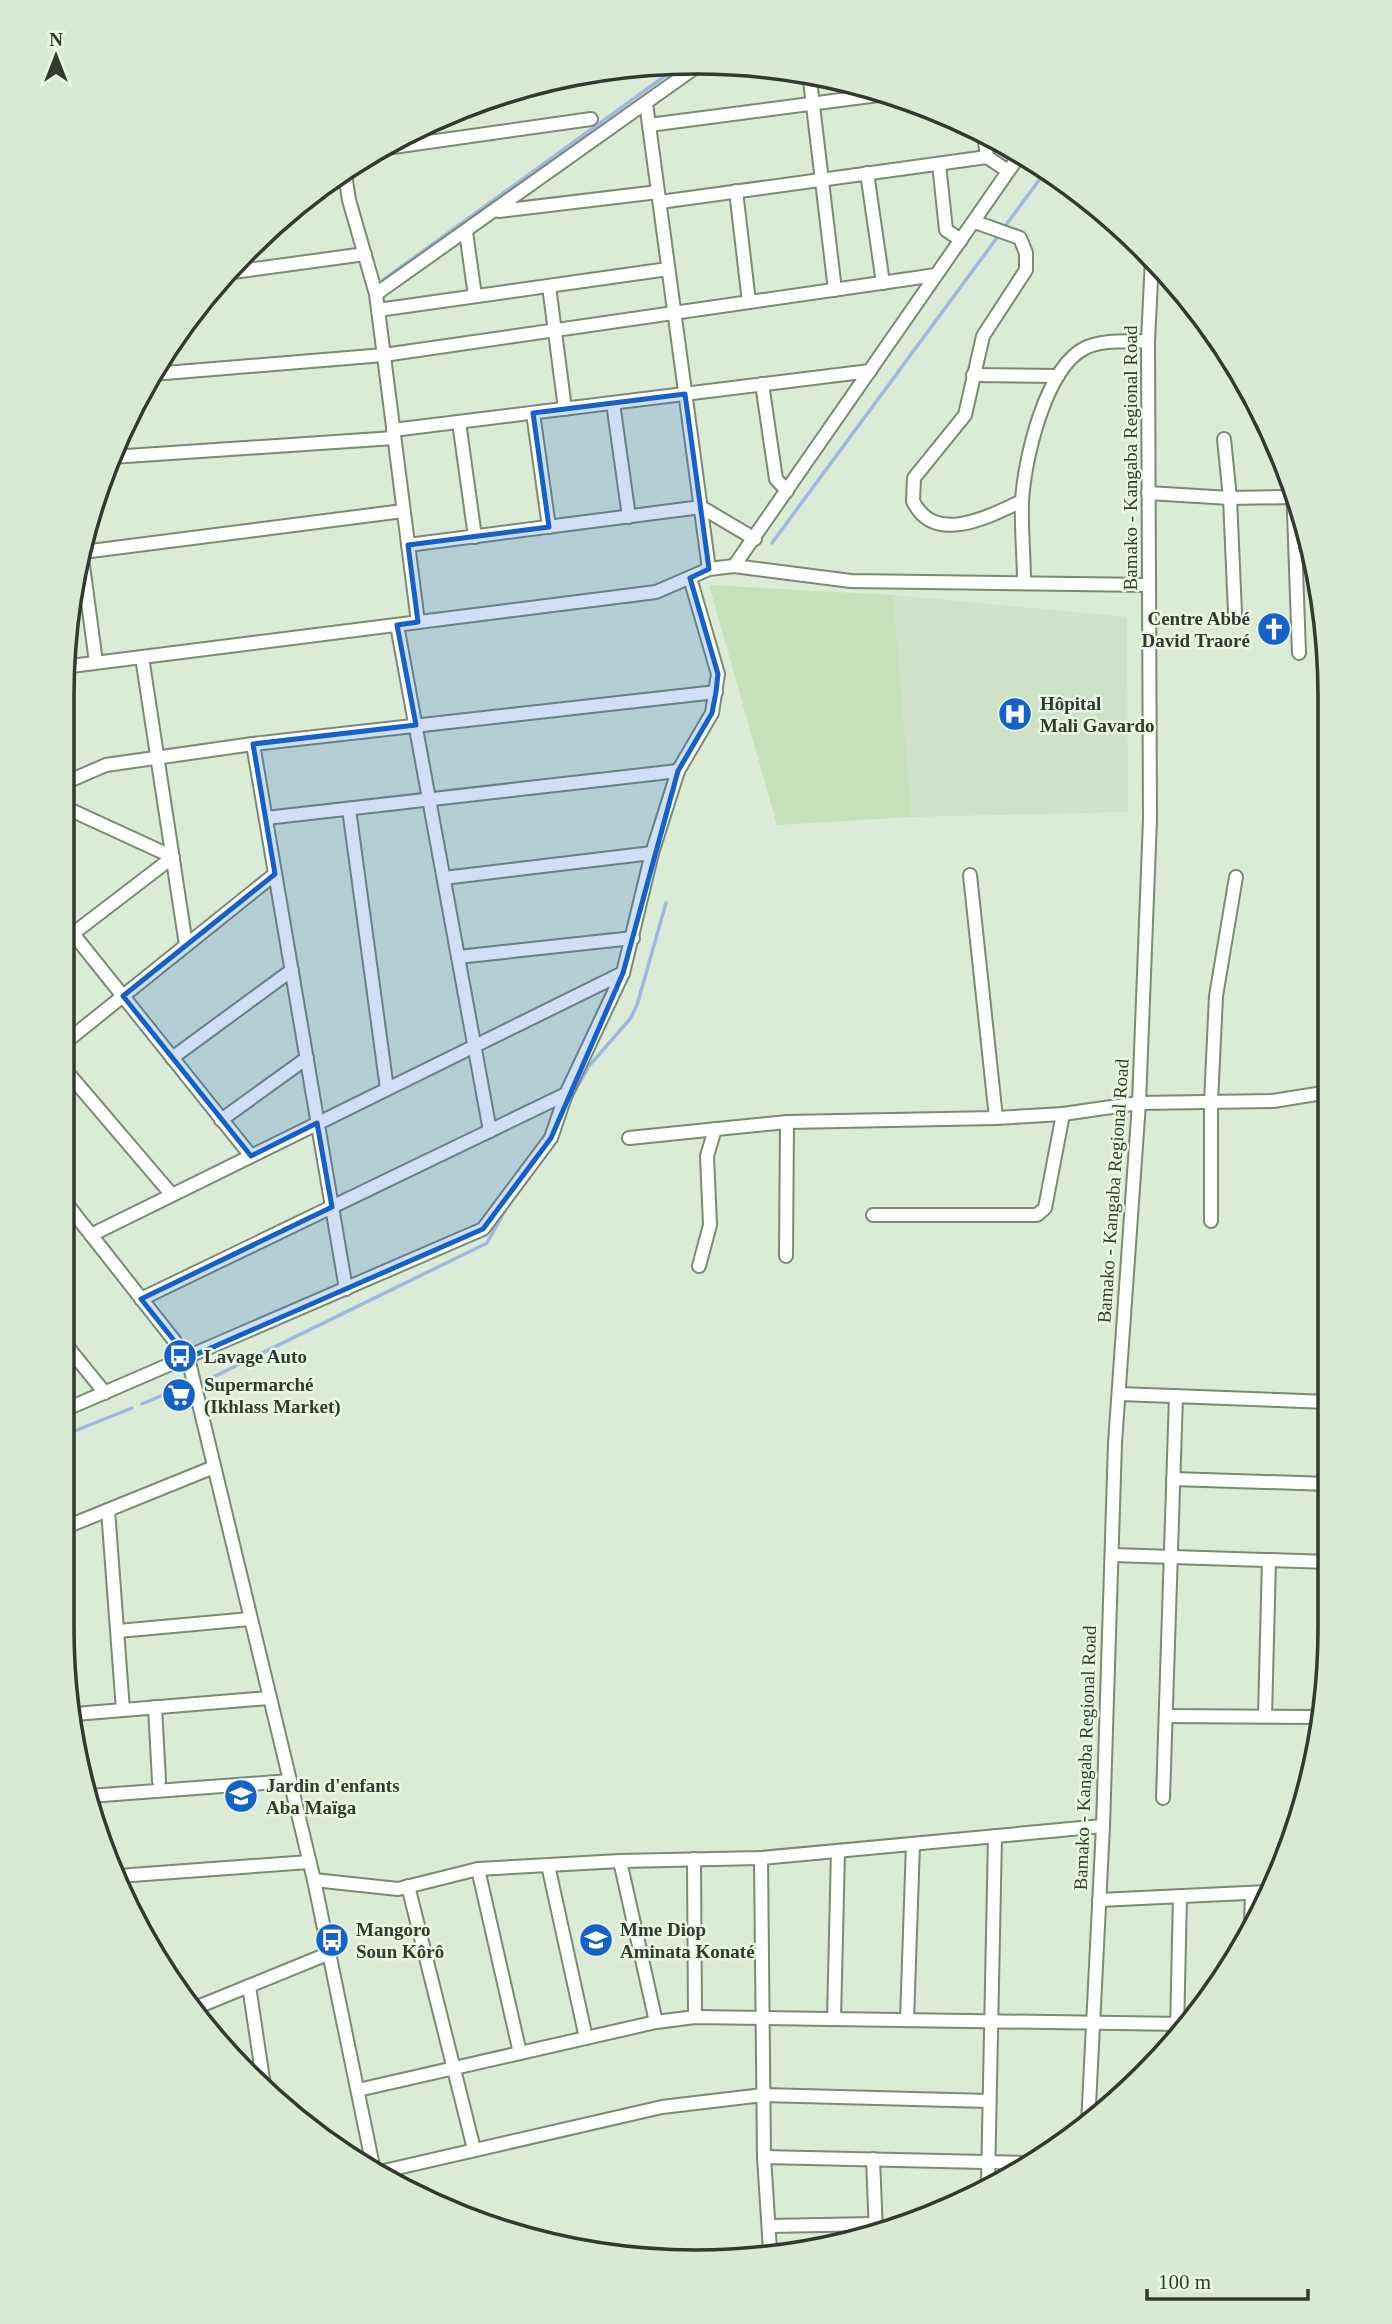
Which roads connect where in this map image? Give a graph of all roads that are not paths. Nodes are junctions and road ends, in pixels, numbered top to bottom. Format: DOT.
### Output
graph roads {
  1 [pos="686,74"];
  2 [pos="811,84"];
  3 [pos="863,97"];
  4 [pos="646,103"];
  5 [pos="813,103"];
  6 [pos="591,119"];
  7 [pos="649,125"];
  8 [pos="408,145"];
  9 [pos="986,146"];
  10 [pos="988,157"];
  11 [pos="1015,162"];
  12 [pos="939,164"];
  13 [pos="1008,171"];
  14 [pos="867,173"];
  15 [pos="822,179"];
  16 [pos="347,180"];
  17 [pos="736,191"];
  18 [pos="659,197"];
  19 [pos="495,211"];
  20 [pos="975,222"];
  21 [pos="466,232"];
  22 [pos="961,240"];
  23 [pos="365,254"];
  24 [pos="668,268"];
  25 [pos="242,271"];
  26 [pos="1151,272"];
  27 [pos="936,275"];
  28 [pos="883,283"];
  29 [pos="549,286"];
  30 [pos="835,290"];
  31 [pos="376,294"];
  32 [pos="475,296"];
  33 [pos="749,302"];
  34 [pos="378,310"];
  35 [pos="674,313"];
  36 [pos="555,330"];
  37 [pos="1148,341"];
  38 [pos="384,355"];
  39 [pos="870,371"];
  40 [pos="164,373"];
  41 [pos="973,375"];
  42 [pos="1058,376"];
  43 [pos="762,384"];
  44 [pos="685,394"];
  45 [pos="613,403"];
  46 [pos="565,409"];
  47 [pos="533,413"];
  48 [pos="459,422"];
  49 [pos="394,434"];
  50 [pos="1224,439"];
  51 [pos="122,456"];
  52 [pos="787,491"];
  53 [pos="1283,491"];
  54 [pos="1148,493"];
  55 [pos="1230,498"];
  56 [pos="1022,501"];
  57 [pos="701,508"];
  58 [pos="403,511"];
  59 [pos="629,517"];
  60 [pos="549,527"];
  61 [pos="1295,529"];
  62 [pos="475,537"];
  63 [pos="755,539"];
  64 [pos="408,545"];
  65 [pos="91,551"];
  66 [pos="734,566"];
  67 [pos="709,569"];
  68 [pos="85,578"];
  69 [pos="690,578"];
  70 [pos="1024,582"];
  71 [pos="1149,585"];
  72 [pos="1235,613"];
  73 [pos="418,622"];
  74 [pos="397,625"];
  75 [pos="1299,653"];
  76 [pos="142,657"];
  77 [pos="96,663"];
  78 [pos="75,666"];
  79 [pos="716,692"];
  80 [pos="416,725"];
  81 [pos="253,744"];
  82 [pos="158,758"];
  83 [pos="678,771"];
  84 [pos="74,779"];
  85 [pos="429,799"];
  86 [pos="349,809"];
  87 [pos="74,812"];
  88 [pos="266,818"];
  89 [pos="652,853"];
  90 [pos="173,857"];
  91 [pos="275,874"];
  92 [pos="970,875"];
  93 [pos="1236,877"];
  94 [pos="444,878"];
  95 [pos="74,933"];
  96 [pos="633,938"];
  97 [pos="74,944"];
  98 [pos="187,945"];
  99 [pos="458,957"];
  100 [pos="292,970"];
  101 [pos="622,973"];
  102 [pos="123,996"];
  103 [pos="74,1035"];
  104 [pos="474,1046"];
  105 [pos="172,1058"];
  106 [pos="307,1058"];
  107 [pos="74,1080"];
  108 [pos="387,1089"];
  109 [pos="566,1094"];
  110 [pos="1318,1094"];
  111 [pos="1211,1102"];
  112 [pos="1139,1103"];
  113 [pos="1063,1114"];
  114 [pos="996,1118"];
  115 [pos="221,1120"];
  116 [pos="787,1122"];
  117 [pos="317,1123"];
  118 [pos="715,1129"];
  119 [pos="490,1130"];
  120 [pos="629,1138"];
  121 [pos="251,1156"];
  122 [pos="172,1195"];
  123 [pos="332,1207"];
  124 [pos="74,1213"];
  125 [pos="873,1215"];
  126 [pos="1211,1221"];
  127 [pos="91,1235"];
  128 [pos="786,1256"];
  129 [pos="699,1266"];
  130 [pos="346,1289"];
  131 [pos="141,1299"];
  132 [pos="74,1355"];
  133 [pos="188,1358"];
  134 [pos="105,1393"];
  135 [pos="1119,1394"];
  136 [pos="1176,1396"];
  137 [pos="1318,1402"];
  138 [pos="74,1406"];
  139 [pos="214,1467"];
  140 [pos="1173,1479"];
  141 [pos="1318,1484"];
  142 [pos="108,1510"];
  143 [pos="74,1524"];
  144 [pos="1112,1555"];
  145 [pos="1171,1557"];
  146 [pos="1269,1560"];
  147 [pos="1318,1562"];
  148 [pos="250,1619"];
  149 [pos="118,1630"];
  150 [pos="269,1698"];
  151 [pos="155,1707"];
  152 [pos="123,1710"];
  153 [pos="80,1714"];
  154 [pos="1166,1716"];
  155 [pos="1265,1716"];
  156 [pos="1312,1717"];
  157 [pos="159,1781"];
  158 [pos="289,1781"];
  159 [pos="97,1795"];
  160 [pos="1164,1798"];
  161 [pos="1103,1826"];
  162 [pos="995,1836"];
  163 [pos="913,1844"];
  164 [pos="838,1851"];
  165 [pos="761,1858"];
  166 [pos="694,1859"];
  167 [pos="620,1861"];
  168 [pos="309,1862"];
  169 [pos="548,1865"];
  170 [pos="478,1869"];
  171 [pos="125,1875"];
  172 [pos="314,1880"];
  173 [pos="408,1886"];
  174 [pos="1252,1893"];
  175 [pos="1259,1893"];
  176 [pos="1180,1896"];
  177 [pos="1099,1900"];
  178 [pos="1252,1908"];
  179 [pos="330,1953"];
  180 [pos="249,1986"];
  181 [pos="201,2006"];
  182 [pos="695,2017"];
  183 [pos="763,2018"];
  184 [pos="834,2019"];
  185 [pos="908,2020"];
  186 [pos="1179,2020"];
  187 [pos="991,2021"];
  188 [pos="656,2022"];
  189 [pos="1093,2023"];
  190 [pos="1174,2026"];
  191 [pos="586,2038"];
  192 [pos="520,2053"];
  193 [pos="453,2068"];
  194 [pos="262,2074"];
  195 [pos="358,2090"];
  196 [pos="763,2095"];
  197 [pos="989,2101"];
  198 [pos="1089,2111"];
  199 [pos="474,2149"];
  200 [pos="764,2157"];
  201 [pos="372,2159"];
  202 [pos="873,2159"];
  203 [pos="987,2162"];
  204 [pos="1014,2163"];
  205 [pos="390,2170"];
  206 [pos="988,2177"];
  207 [pos="875,2224"];
  208 [pos="769,2226"];
  209 [pos="861,2228"];
  210 [pos="770,2246"];
  1 -- 4 [label="street"];
  2 -- 5 [label="street"];
  3 -- 5 [label="street"];
  4 -- 7 [label="street"];
  4 -- 19 [label="street"];
  5 -- 7 [label="street"];
  5 -- 15 [label="street"];
  6 -- 8 [label="street"];
  7 -- 18 [label="street"];
  9 -- 10 [label="street"];
  10 -- 12 [label="street"];
  10 -- 13 [label="street"];
  11 -- 13 [label="street"];
  12 -- 14 [label="street"];
  12 -- 22 [label="street"];
  13 -- 20 [label="street"];
  14 -- 15 [label="street"];
  14 -- 28 [label="street"];
  15 -- 17 [label="street"];
  15 -- 30 [label="street"];
  16 -- 23 [label="street"];
  17 -- 18 [label="street"];
  17 -- 33 [label="street"];
  18 -- 19 [label="street"];
  18 -- 24 [label="street"];
  19 -- 21 [label="street"];
  20 -- 22 [label="street"];
  20 -- 41 [label="street"];
  21 -- 31 [label="street"];
  21 -- 32 [label="street"];
  22 -- 27 [label="street"];
  23 -- 25 [label="street"];
  23 -- 31 [label="street"];
  24 -- 29 [label="street"];
  24 -- 35 [label="street"];
  26 -- 37 [label="street, Bamako - Kangaba Regional Road"];
  27 -- 28 [label="street"];
  27 -- 39 [label="street"];
  28 -- 30 [label="street"];
  29 -- 32 [label="street"];
  29 -- 36 [label="street"];
  30 -- 33 [label="street"];
  31 -- 34 [label="street"];
  32 -- 34 [label="street"];
  33 -- 35 [label="street"];
  34 -- 38 [label="street"];
  35 -- 36 [label="street"];
  35 -- 44 [label="street"];
  36 -- 38 [label="street"];
  36 -- 46 [label="street"];
  37 -- 42 [label="street"];
  37 -- 54 [label="street, Bamako - Kangaba Regional Road"];
  38 -- 40 [label="street"];
  38 -- 49 [label="street"];
  39 -- 43 [label="street"];
  39 -- 52 [label="street"];
  41 -- 42 [label="street"];
  41 -- 56 [label="street"];
  42 -- 56 [label="street"];
  43 -- 44 [label="street"];
  43 -- 52 [label="street"];
  44 -- 45 [label="street"];
  44 -- 57 [label="street"];
  45 -- 46 [label="street"];
  45 -- 59 [label="street"];
  46 -- 47 [label="street"];
  47 -- 48 [label="street"];
  47 -- 60 [label="street"];
  48 -- 49 [label="street"];
  48 -- 62 [label="street"];
  49 -- 51 [label="street"];
  49 -- 58 [label="street"];
  50 -- 55 [label="street"];
  52 -- 63 [label="street"];
  53 -- 55 [label="street"];
  54 -- 55 [label="street"];
  54 -- 71 [label="street, Bamako - Kangaba Regional Road"];
  55 -- 72 [label="street"];
  56 -- 70 [label="street"];
  57 -- 59 [label="street"];
  57 -- 63 [label="street"];
  57 -- 67 [label="street"];
  58 -- 64 [label="street"];
  58 -- 65 [label="street"];
  59 -- 60 [label="street"];
  60 -- 62 [label="street"];
  61 -- 75 [label="street"];
  62 -- 64 [label="street"];
  63 -- 66 [label="street"];
  64 -- 73 [label="street"];
  66 -- 67 [label="street"];
  66 -- 70 [label="street"];
  67 -- 69 [label="street"];
  68 -- 77 [label="street"];
  69 -- 73 [label="street"];
  69 -- 79 [label="street"];
  70 -- 71 [label="street"];
  71 -- 112 [label="street, Bamako - Kangaba Regional Road"];
  73 -- 74 [label="street"];
  74 -- 76 [label="street"];
  74 -- 80 [label="street"];
  76 -- 77 [label="street"];
  76 -- 82 [label="street"];
  77 -- 78 [label="street"];
  79 -- 80 [label="street"];
  79 -- 83 [label="street"];
  80 -- 81 [label="street"];
  80 -- 85 [label="street"];
  81 -- 82 [label="street"];
  81 -- 88 [label="street"];
  82 -- 84 [label="street"];
  82 -- 90 [label="street"];
  83 -- 85 [label="street"];
  83 -- 89 [label="street"];
  85 -- 86 [label="street"];
  85 -- 94 [label="street"];
  86 -- 88 [label="street"];
  86 -- 108 [label="street"];
  87 -- 90 [label="street"];
  88 -- 91 [label="street"];
  89 -- 94 [label="street"];
  89 -- 96 [label="street"];
  90 -- 95 [label="street"];
  90 -- 98 [label="street"];
  91 -- 98 [label="street"];
  91 -- 100 [label="street"];
  92 -- 114 [label="street"];
  93 -- 111 [label="street"];
  94 -- 99 [label="street"];
  96 -- 99 [label="street"];
  96 -- 101 [label="street"];
  97 -- 102 [label="street"];
  98 -- 102 [label="street"];
  99 -- 104 [label="street"];
  100 -- 105 [label="street"];
  100 -- 106 [label="street"];
  101 -- 104 [label="street"];
  101 -- 109 [label="street"];
  102 -- 103 [label="street"];
  102 -- 105 [label="street"];
  104 -- 108 [label="street"];
  104 -- 119 [label="street"];
  105 -- 115 [label="street"];
  106 -- 115 [label="street"];
  106 -- 117 [label="street"];
  107 -- 122 [label="street"];
  108 -- 117 [label="street"];
  109 -- 119 [label="street"];
  109 -- 130 [label="street"];
  110 -- 111 [label="street"];
  111 -- 112 [label="street"];
  111 -- 126 [label="street"];
  112 -- 113 [label="street"];
  112 -- 135 [label="street, Bamako - Kangaba Regional Road"];
  113 -- 114 [label="street"];
  113 -- 125 [label="street"];
  114 -- 116 [label="street"];
  115 -- 121 [label="street"];
  116 -- 118 [label="street"];
  116 -- 128 [label="street"];
  117 -- 121 [label="street"];
  117 -- 123 [label="street"];
  118 -- 120 [label="street"];
  118 -- 129 [label="street"];
  119 -- 123 [label="street"];
  121 -- 122 [label="street"];
  122 -- 127 [label="street"];
  123 -- 130 [label="street"];
  123 -- 131 [label="street"];
  124 -- 127 [label="street"];
  127 -- 131 [label="street"];
  130 -- 133 [label="street"];
  131 -- 133 [label="street"];
  132 -- 134 [label="street"];
  133 -- 134 [label="street"];
  133 -- 139 [label="street"];
  134 -- 138 [label="street"];
  135 -- 136 [label="street"];
  135 -- 144 [label="street, Bamako - Kangaba Regional Road"];
  136 -- 137 [label="street"];
  136 -- 140 [label="street"];
  139 -- 142 [label="street"];
  139 -- 148 [label="street"];
  140 -- 141 [label="street"];
  140 -- 145 [label="street"];
  142 -- 143 [label="street"];
  142 -- 149 [label="street"];
  144 -- 145 [label="street"];
  144 -- 161 [label="street, Bamako - Kangaba Regional Road"];
  145 -- 146 [label="street"];
  145 -- 154 [label="street"];
  146 -- 147 [label="street"];
  146 -- 155 [label="street"];
  148 -- 149 [label="street"];
  148 -- 150 [label="street"];
  149 -- 152 [label="street"];
  150 -- 151 [label="street"];
  150 -- 158 [label="street"];
  151 -- 152 [label="street"];
  151 -- 157 [label="street"];
  152 -- 153 [label="street"];
  154 -- 155 [label="street"];
  154 -- 160 [label="street"];
  155 -- 156 [label="street"];
  158 -- 159 [label="street"];
  158 -- 168 [label="street"];
  161 -- 162 [label="street"];
  161 -- 177 [label="street, Bamako - Kangaba Regional Road"];
  162 -- 163 [label="street"];
  162 -- 187 [label="street"];
  163 -- 164 [label="street"];
  163 -- 185 [label="street"];
  164 -- 165 [label="street"];
  164 -- 184 [label="street"];
  165 -- 166 [label="street"];
  165 -- 183 [label="street"];
  166 -- 167 [label="street"];
  166 -- 182 [label="street"];
  167 -- 169 [label="street"];
  167 -- 188 [label="street"];
  168 -- 171 [label="street"];
  168 -- 172 [label="street"];
  169 -- 170 [label="street"];
  169 -- 191 [label="street"];
  170 -- 173 [label="street"];
  170 -- 192 [label="street"];
  172 -- 173 [label="street"];
  172 -- 179 [label="street"];
  173 -- 193 [label="street"];
  174 -- 175 [label="street"];
  174 -- 176 [label="street"];
  174 -- 178 [label="street"];
  176 -- 177 [label="street"];
  176 -- 186 [label="street"];
  177 -- 189 [label="street, Bamako - Kangaba Regional Road"];
  179 -- 180 [label="street"];
  179 -- 195 [label="street"];
  180 -- 181 [label="street"];
  180 -- 194 [label="street"];
  182 -- 183 [label="street"];
  182 -- 188 [label="street"];
  183 -- 184 [label="street"];
  183 -- 196 [label="street"];
  184 -- 185 [label="street"];
  185 -- 187 [label="street"];
  187 -- 189 [label="street"];
  187 -- 197 [label="street"];
  188 -- 191 [label="street"];
  189 -- 190 [label="street"];
  189 -- 198 [label="street, Bamako - Kangaba Regional Road"];
  191 -- 192 [label="street"];
  192 -- 193 [label="street"];
  193 -- 195 [label="street"];
  193 -- 199 [label="street"];
  195 -- 201 [label="street"];
  196 -- 197 [label="street"];
  196 -- 199 [label="street"];
  196 -- 200 [label="street"];
  197 -- 203 [label="street"];
  199 -- 205 [label="street"];
  200 -- 202 [label="street"];
  200 -- 208 [label="street"];
  202 -- 203 [label="street"];
  202 -- 207 [label="street"];
  203 -- 204 [label="street"];
  203 -- 206 [label="street"];
  208 -- 209 [label="street"];
  208 -- 210 [label="street"];
}
